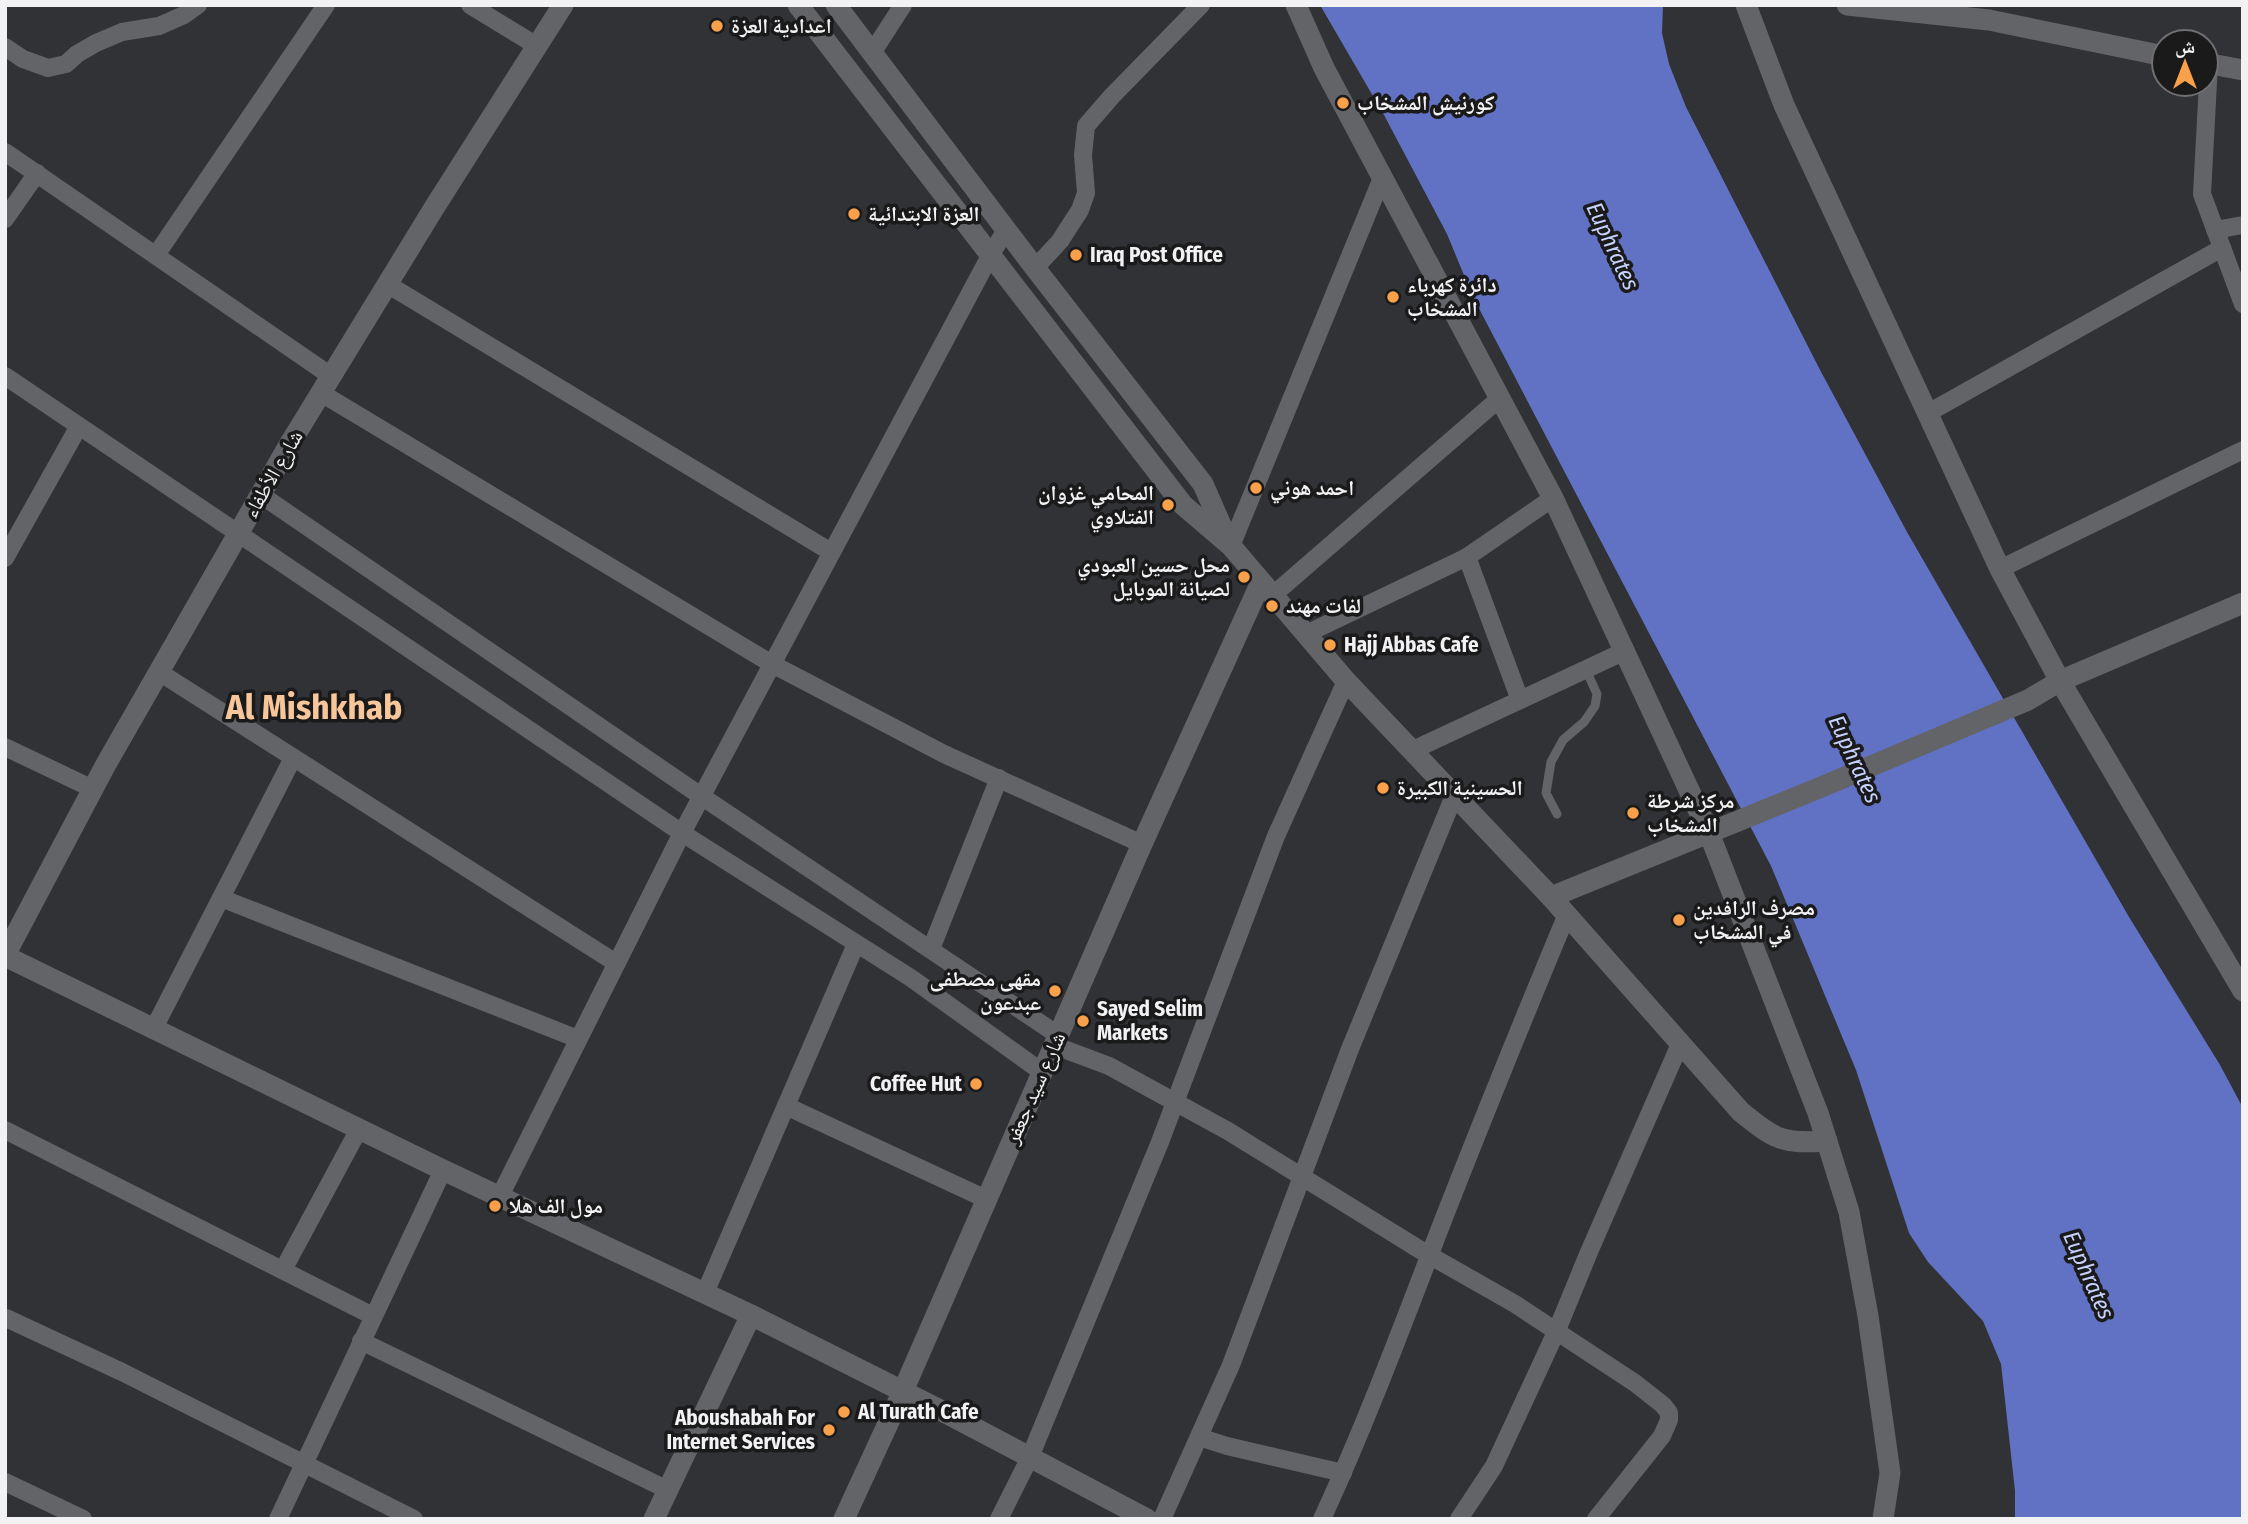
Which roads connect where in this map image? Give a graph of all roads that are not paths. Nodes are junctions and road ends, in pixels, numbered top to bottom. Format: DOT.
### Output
graph roads {
  1 [pos="198,5"];
  2 [pos="326,5"];
  3 [pos="470,5"];
  4 [pos="563,5"];
  5 [pos="798,5"];
  6 [pos="836,5"];
  7 [pos="903,5"];
  8 [pos="1201,5"];
  9 [pos="1296,5"];
  10 [pos="1746,5"];
  11 [pos="1847,5"];
  12 [pos="537,46"];
  13 [pos="5,47"];
  14 [pos="872,53"];
  15 [pos="2150,53"];
  16 [pos="2220,66"];
  17 [pos="2243,69"];
  18 [pos="2206,98"];
  19 [pos="5,152"];
  20 [pos="37,173"];
  21 [pos="1382,178"];
  22 [pos="5,219"];
  23 [pos="2243,225"];
  24 [pos="1006,230"];
  25 [pos="2215,230"];
  26 [pos="2222,248"];
  27 [pos="991,254"];
  28 [pos="156,255"];
  29 [pos="1035,268"];
  30 [pos="387,284"];
  31 [pos="2243,304"];
  32 [pos="5,376"];
  33 [pos="326,384"];
  34 [pos="1500,398"];
  35 [pos="1928,413"];
  36 [pos="79,426"];
  37 [pos="2243,450"];
  38 [pos="261,495"];
  39 [pos="1553,498"];
  40 [pos="238,535"];
  41 [pos="1231,547"];
  42 [pos="831,552"];
  43 [pos="1467,557"];
  44 [pos="5,558"];
  45 [pos="2000,569"];
  46 [pos="1267,589"];
  47 [pos="2243,603"];
  48 [pos="1306,634"];
  49 [pos="1625,651"];
  50 [pos="772,664"];
  51 [pos="1586,670"];
  52 [pos="159,672"];
  53 [pos="1346,681"];
  54 [pos="2060,681"];
  55 [pos="1520,700"];
  56 [pos="5,747"];
  57 [pos="1411,751"];
  58 [pos="293,758"];
  59 [pos="999,778"];
  60 [pos="93,789"];
  61 [pos="701,796"];
  62 [pos="1454,796"];
  63 [pos="1557,814"];
  64 [pos="682,833"];
  65 [pos="1709,833"];
  66 [pos="1142,844"];
  67 [pos="1551,897"];
  68 [pos="220,898"];
  69 [pos="1567,914"];
  70 [pos="856,944"];
  71 [pos="931,949"];
  72 [pos="5,956"];
  73 [pos="616,963"];
  74 [pos="2235,963"];
  75 [pos="2243,991"];
  76 [pos="153,1030"];
  77 [pos="578,1039"];
  78 [pos="1056,1040"];
  79 [pos="1680,1044"];
  80 [pos="1042,1072"];
  81 [pos="1175,1103"];
  82 [pos="786,1106"];
  83 [pos="359,1129"];
  84 [pos="5,1130"];
  85 [pos="1827,1141"];
  86 [pos="443,1170"];
  87 [pos="1301,1177"];
  88 [pos="500,1196"];
  89 [pos="986,1199"];
  90 [pos="1430,1255"];
  91 [pos="283,1270"];
  92 [pos="705,1293"];
  93 [pos="751,1315"];
  94 [pos="373,1316"];
  95 [pos="6,1318"];
  96 [pos="1557,1331"];
  97 [pos="361,1341"];
  98 [pos="902,1391"];
  99 [pos="1199,1437"];
  100 [pos="1030,1457"];
  101 [pos="304,1464"];
  102 [pos="1343,1473"];
  103 [pos="5,1482"];
  104 [pos="668,1490"];
  105 [pos="83,1519"];
  106 [pos="278,1519"];
  107 [pos="414,1519"];
  108 [pos="654,1519"];
  109 [pos="844,1519"];
  110 [pos="999,1519"];
  111 [pos="1147,1519"];
  112 [pos="1162,1519"];
  113 [pos="1322,1519"];
  114 [pos="1459,1519"];
  115 [pos="1596,1519"];
  116 [pos="1883,1519"];
  1 -- 13 [label="street"];
  2 -- 28 [label="street"];
  3 -- 12 [label="street"];
  4 -- 12 [label="street, شارع الأطفاء"];
  5 -- 27 [label="street"];
  6 -- 14 [label="street"];
  7 -- 14 [label="street"];
  8 -- 29 [label="street"];
  9 -- 21 [label="street"];
  10 -- 35 [label="street"];
  11 -- 15 [label="street"];
  12 -- 30 [label="street, شارع الأطفاء"];
  14 -- 24 [label="street"];
  16 -- 17 [label="street"];
  18 -- 25 [label="street"];
  19 -- 20 [label="street"];
  20 -- 22 [label="street"];
  20 -- 28 [label="street"];
  21 -- 34 [label="street"];
  21 -- 41 [label="street"];
  23 -- 25 [label="street"];
  24 -- 27 [label="street"];
  24 -- 29 [label="street"];
  25 -- 26 [label="street"];
  26 -- 31 [label="street"];
  26 -- 35 [label="street"];
  27 -- 41 [label="street"];
  27 -- 42 [label="street"];
  28 -- 33 [label="street"];
  29 -- 41 [label="street"];
  30 -- 33 [label="street, شارع الأطفاء"];
  30 -- 42 [label="street"];
  32 -- 36 [label="street"];
  33 -- 38 [label="street, شارع الأطفاء"];
  33 -- 50 [label="street"];
  34 -- 39 [label="street"];
  34 -- 46 [label="street"];
  35 -- 45 [label="street"];
  36 -- 40 [label="street"];
  36 -- 44 [label="street"];
  37 -- 45 [label="street"];
  38 -- 40 [label="street, شارع الأطفاء"];
  38 -- 61 [label="street"];
  39 -- 43 [label="street"];
  39 -- 49 [label="street"];
  40 -- 52 [label="street, شارع الأطفاء"];
  40 -- 64 [label="street"];
  41 -- 46 [label="street"];
  42 -- 50 [label="street"];
  43 -- 48 [label="street"];
  43 -- 55 [label="street"];
  45 -- 54 [label="street"];
  46 -- 48 [label="street"];
  46 -- 66 [label="street, شارع سيد جعفر"];
  47 -- 54 [label="street"];
  48 -- 53 [label="street"];
  49 -- 51 [label="street"];
  49 -- 65 [label="street"];
  50 -- 59 [label="street"];
  50 -- 61 [label="street"];
  51 -- 55 [label="street"];
  51 -- 63 [label="lane"];
  52 -- 58 [label="street"];
  52 -- 60 [label="street, شارع الأطفاء"];
  53 -- 57 [label="street"];
  53 -- 81 [label="street"];
  54 -- 65 [label="street"];
  54 -- 74 [label="street"];
  55 -- 57 [label="street"];
  56 -- 60 [label="street"];
  57 -- 62 [label="street"];
  58 -- 68 [label="street"];
  58 -- 73 [label="street"];
  59 -- 66 [label="street"];
  59 -- 71 [label="street"];
  60 -- 72 [label="street, شارع الأطفاء"];
  61 -- 64 [label="street"];
  61 -- 71 [label="street"];
  62 -- 67 [label="street"];
  62 -- 87 [label="street"];
  64 -- 70 [label="street"];
  64 -- 73 [label="street"];
  65 -- 67 [label="street"];
  65 -- 85 [label="street"];
  66 -- 78 [label="street, شارع سيد جعفر"];
  67 -- 69 [label="street"];
  68 -- 76 [label="street"];
  68 -- 77 [label="street"];
  69 -- 79 [label="street"];
  69 -- 90 [label="street"];
  70 -- 80 [label="street"];
  70 -- 82 [label="street"];
  71 -- 78 [label="street"];
  72 -- 76 [label="street"];
  73 -- 77 [label="street"];
  74 -- 75 [label="street"];
  76 -- 83 [label="street"];
  77 -- 88 [label="street"];
  78 -- 80 [label="street, شارع سيد جعفر"];
  78 -- 81 [label="street"];
  79 -- 85 [label="street"];
  79 -- 96 [label="street"];
  80 -- 89 [label="street, شارع سيد جعفر"];
  81 -- 87 [label="street"];
  81 -- 100 [label="street"];
  82 -- 89 [label="street"];
  82 -- 92 [label="street"];
  83 -- 86 [label="street"];
  83 -- 91 [label="street"];
  84 -- 91 [label="street"];
  85 -- 116 [label="street"];
  86 -- 88 [label="street"];
  86 -- 94 [label="street"];
  87 -- 90 [label="street"];
  87 -- 99 [label="street"];
  88 -- 92 [label="street"];
  89 -- 98 [label="street, شارع سيد جعفر"];
  90 -- 96 [label="street"];
  90 -- 102 [label="street"];
  91 -- 94 [label="street"];
  92 -- 93 [label="street"];
  93 -- 98 [label="street"];
  93 -- 104 [label="street"];
  94 -- 97 [label="street"];
  95 -- 101 [label="street"];
  96 -- 114 [label="street"];
  96 -- 115 [label="street"];
  97 -- 101 [label="street"];
  97 -- 104 [label="street"];
  98 -- 100 [label="street"];
  98 -- 109 [label="street, شارع سيد جعفر"];
  99 -- 102 [label="street"];
  99 -- 112 [label="street"];
  100 -- 110 [label="street"];
  100 -- 111 [label="street"];
  101 -- 106 [label="street"];
  101 -- 107 [label="street"];
  102 -- 113 [label="street"];
  103 -- 105 [label="street"];
  104 -- 108 [label="street"];
}
